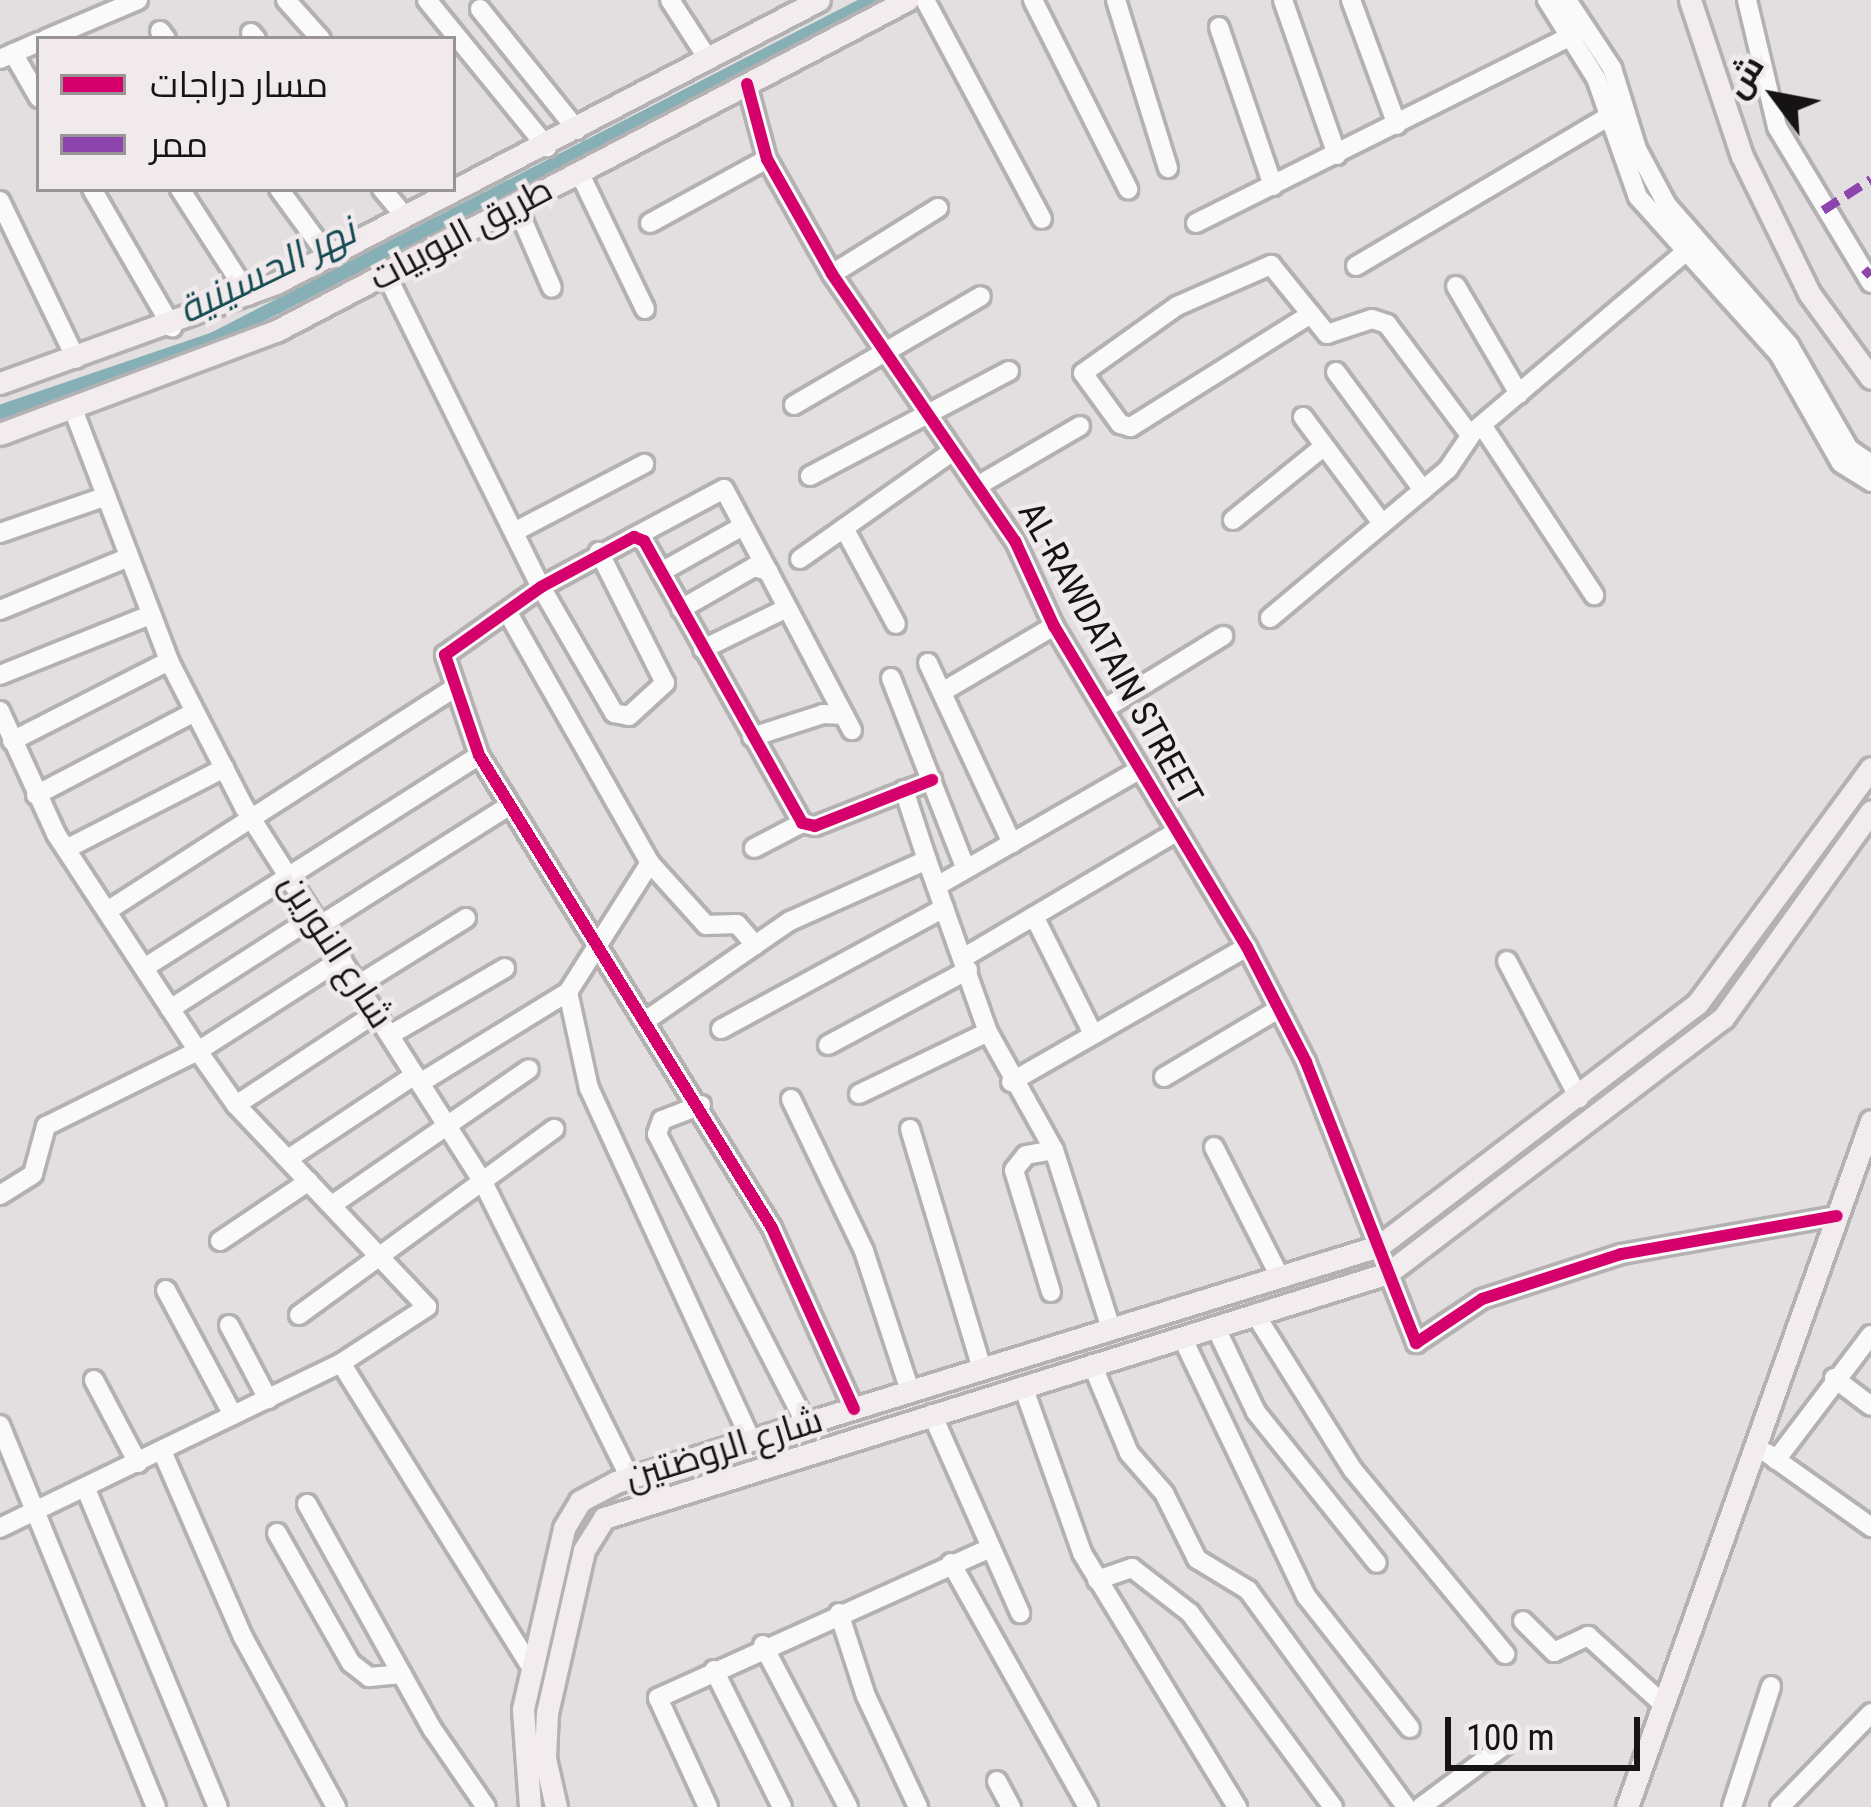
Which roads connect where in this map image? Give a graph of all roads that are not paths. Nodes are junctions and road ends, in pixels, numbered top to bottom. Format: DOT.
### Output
graph roads {
  1 [pos="138,0"];
  2 [pos="286,0"];
  3 [pos="427,0"];
  4 [pos="670,0"];
  5 [pos="819,0"];
  6 [pos="907,0"];
  7 [pos="926,0"];
  8 [pos="1033,0"];
  9 [pos="1115,0"];
  10 [pos="1283,0"];
  11 [pos="1351,0"];
  12 [pos="1547,0"];
  13 [pos="1567,0"];
  14 [pos="1690,0"];
  15 [pos="1747,0"];
  16 [pos="480,9"];
  17 [pos="1219,27"];
  18 [pos="1585,27"];
  19 [pos="73,34"];
  20 [pos="318,36"];
  21 [pos="1567,39"];
  22 [pos="36,43"];
  23 [pos="6,56"];
  24 [pos="708,58"];
  25 [pos="747,84"];
  26 [pos="36,94"];
  27 [pos="1606,118"];
  28 [pos="1396,125"];
  29 [pos="577,130"];
  30 [pos="547,147"];
  31 [pos="1337,155"];
  32 [pos="767,159"];
  33 [pos="1168,168"];
  34 [pos="579,172"];
  35 [pos="457,183"];
  36 [pos="1273,186"];
  37 [pos="1128,189"];
  38 [pos="94,192"];
  39 [pos="182,192"];
  40 [pos="281,192"];
  41 [pos="385,192"];
  42 [pos="443,192"];
  43 [pos="0,201"];
  44 [pos="516,205"];
  45 [pos="938,208"];
  46 [pos="405,216"];
  47 [pos="1042,219"];
  48 [pos="650,223"];
  49 [pos="1196,223"];
  50 [pos="1691,249"];
  51 [pos="328,256"];
  52 [pos="1356,266"];
  53 [pos="386,274"];
  54 [pos="832,274"];
  55 [pos="1871,284"];
  56 [pos="1456,286"];
  57 [pos="552,287"];
  58 [pos="249,296"];
  59 [pos="981,296"];
  60 [pos="645,309"];
  61 [pos="1311,314"];
  62 [pos="172,327"];
  63 [pos="883,353"];
  64 [pos="76,359"];
  65 [pos="1009,371"];
  66 [pos="1336,372"];
  67 [pos="1871,379"];
  68 [pos="0,383"];
  69 [pos="1519,394"];
  70 [pos="794,405"];
  71 [pos="73,409"];
  72 [pos="924,414"];
  73 [pos="1303,416"];
  74 [pos="1080,426"];
  75 [pos="1476,430"];
  76 [pos="0,434"];
  77 [pos="1322,448"];
  78 [pos="953,451"];
  79 [pos="644,464"];
  80 [pos="1871,464"];
  81 [pos="810,476"];
  82 [pos="1871,482"];
  83 [pos="979,485"];
  84 [pos="1423,490"];
  85 [pos="104,497"];
  86 [pos="1233,520"];
  87 [pos="1381,522"];
  88 [pos="743,526"];
  89 [pos="844,528"];
  90 [pos="514,532"];
  91 [pos="0,533"];
  92 [pos="634,537"];
  93 [pos="599,552"];
  94 [pos="128,558"];
  95 [pos="800,559"];
  96 [pos="661,572"];
  97 [pos="768,572"];
  98 [pos="541,586"];
  99 [pos="1594,595"];
  100 [pos="787,608"];
  101 [pos="681,609"];
  102 [pos="0,610"];
  103 [pos="508,613"];
  104 [pos="150,615"];
  105 [pos="1270,618"];
  106 [pos="896,623"];
  107 [pos="1054,626"];
  108 [pos="1223,636"];
  109 [pos="704,650"];
  110 [pos="169,661"];
  111 [pos="928,662"];
  112 [pos="0,675"];
  113 [pos="891,678"];
  114 [pos="454,688"];
  115 [pos="942,692"];
  116 [pos="1104,709"];
  117 [pos="0,712"];
  118 [pos="195,712"];
  119 [pos="752,737"];
  120 [pos="12,741"];
  121 [pos="479,755"];
  122 [pos="224,768"];
  123 [pos="1871,768"];
  124 [pos="1137,771"];
  125 [pos="932,780"];
  126 [pos="904,790"];
  127 [pos="36,796"];
  128 [pos="509,806"];
  129 [pos="1871,811"];
  130 [pos="251,819"];
  131 [pos="802,823"];
  132 [pos="1175,832"];
  133 [pos="1012,843"];
  134 [pos="754,848"];
  135 [pos="66,849"];
  136 [pos="927,860"];
  137 [pos="650,862"];
  138 [pos="966,869"];
  139 [pos="287,874"];
  140 [pos="937,886"];
  141 [pos="944,908"];
  142 [pos="107,911"];
  143 [pos="1034,916"];
  144 [pos="466,918"];
  145 [pos="318,920"];
  146 [pos="755,945"];
  147 [pos="1247,947"];
  148 [pos="596,954"];
  149 [pos="342,959"];
  150 [pos="1507,962"];
  151 [pos="966,964"];
  152 [pos="144,968"];
  153 [pos="505,968"];
  154 [pos="358,985"];
  155 [pos="568,992"];
  156 [pos="170,1009"];
  157 [pos="1277,1010"];
  158 [pos="376,1013"];
  159 [pos="645,1021"];
  160 [pos="721,1029"];
  161 [pos="988,1032"];
  162 [pos="1093,1034"];
  163 [pos="390,1035"];
  164 [pos="827,1045"];
  165 [pos="198,1052"];
  166 [pos="529,1069"];
  167 [pos="1163,1077"];
  168 [pos="417,1079"];
  169 [pos="1011,1082"];
  170 [pos="859,1094"];
  171 [pos="1579,1098"];
  172 [pos="791,1100"];
  173 [pos="236,1105"];
  174 [pos="701,1105"];
  175 [pos="1871,1121"];
  176 [pos="448,1127"];
  177 [pos="554,1129"];
  178 [pos="910,1129"];
  179 [pos="1214,1147"];
  180 [pos="1054,1150"];
  181 [pos="288,1159"];
  182 [pos="482,1180"];
  183 [pos="309,1181"];
  184 [pos="0,1196"];
  185 [pos="332,1204"];
  186 [pos="1838,1216"];
  187 [pos="220,1241"];
  188 [pos="1379,1246"];
  189 [pos="384,1256"];
  190 [pos="1388,1273"];
  191 [pos="1280,1277"];
  192 [pos="166,1290"];
  193 [pos="1052,1292"];
  194 [pos="1255,1314"];
  195 [pos="298,1315"];
  196 [pos="229,1325"];
  197 [pos="1216,1326"];
  198 [pos="1111,1329"];
  199 [pos="1871,1335"];
  200 [pos="1182,1336"];
  201 [pos="341,1363"];
  202 [pos="1092,1364"];
  203 [pos="982,1369"];
  204 [pos="1834,1378"];
  205 [pos="94,1381"];
  206 [pos="1023,1385"];
  207 [pos="910,1391"];
  208 [pos="268,1399"];
  209 [pos="1871,1406"];
  210 [pos="854,1409"];
  211 [pos="932,1414"];
  212 [pos="233,1415"];
  213 [pos="0,1424"];
  214 [pos="806,1424"];
  215 [pos="751,1440"];
  216 [pos="1756,1445"];
  217 [pos="162,1451"];
  218 [pos="1776,1460"];
  219 [pos="138,1463"];
  220 [pos="630,1478"];
  221 [pos="86,1489"];
  222 [pos="307,1504"];
  223 [pos="38,1509"];
  224 [pos="1871,1527"];
  225 [pos="0,1528"];
  226 [pos="277,1533"];
  227 [pos="990,1548"];
  228 [pos="951,1563"];
  229 [pos="1377,1563"];
  230 [pos="1097,1580"];
  231 [pos="839,1613"];
  232 [pos="1020,1613"];
  233 [pos="1523,1621"];
  234 [pos="763,1646"];
  235 [pos="1505,1654"];
  236 [pos="532,1669"];
  237 [pos="714,1670"];
  238 [pos="402,1674"];
  239 [pos="1771,1686"];
  240 [pos="1664,1705"];
  241 [pos="1871,1713"];
  242 [pos="1410,1727"];
  243 [pos="1506,1744"];
  244 [pos="997,1781"];
  245 [pos="528,1805"];
  246 [pos="156,1807"];
  247 [pos="218,1807"];
  248 [pos="336,1807"];
  249 [pos="486,1807"];
  250 [pos="556,1807"];
  251 [pos="708,1807"];
  252 [pos="782,1807"];
  253 [pos="848,1807"];
  254 [pos="918,1807"];
  255 [pos="1011,1807"];
  256 [pos="1088,1807"];
  257 [pos="1238,1807"];
  258 [pos="1333,1807"];
  259 [pos="1406,1807"];
  260 [pos="1420,1807"];
  261 [pos="1627,1807"];
  262 [pos="1732,1807"];
  263 [pos="1780,1807"];
  1 -- 19 [label="street"];
  2 -- 20 [label="street"];
  3 -- 30 [label="street"];
  4 -- 24 [label="street"];
  5 -- 24 [label="main road, طريق البوبيات"];
  6 -- 25 [label="main road, طريق البوبيات"];
  7 -- 47 [label="street"];
  8 -- 37 [label="street"];
  9 -- 33 [label="street"];
  10 -- 31 [label="street"];
  11 -- 28 [label="street"];
  12 -- 21 [label="street"];
  13 -- 18 [label="street"];
  14 -- 67 [label="main road"];
  15 -- 55 [label="street"];
  16 -- 29 [label="street"];
  17 -- 36 [label="street"];
  18 -- 21 [label="street"];
  18 -- 50 [label="street"];
  21 -- 27 [label="street"];
  21 -- 28 [label="street"];
  22 -- 23 [label="street"];
  23 -- 26 [label="street"];
  24 -- 29 [label="main road, طريق البوبيات"];
  25 -- 32 [label="street, AL-RAWDATAIN STREET"];
  25 -- 34 [label="main road, طريق البوبيات"];
  27 -- 50 [label="street"];
  27 -- 52 [label="street"];
  28 -- 31 [label="street"];
  29 -- 30 [label="main road, طريق البوبيات"];
  30 -- 35 [label="main road, طريق البوبيات"];
  31 -- 36 [label="street"];
  32 -- 48 [label="street"];
  32 -- 54 [label="street, AL-RAWDATAIN STREET"];
  34 -- 44 [label="main road, طريق البوبيات"];
  34 -- 60 [label="street"];
  36 -- 49 [label="street"];
  38 -- 62 [label="street"];
  39 -- 58 [label="street"];
  40 -- 51 [label="street"];
  41 -- 46 [label="street"];
  42 -- 46 [label="main road, طريق البوبيات"];
  43 -- 64 [label="street"];
  44 -- 53 [label="main road, طريق البوبيات"];
  44 -- 57 [label="street"];
  45 -- 54 [label="street"];
  46 -- 51 [label="main road, طريق البوبيات"];
  50 -- 69 [label="street"];
  50 -- 80 [label="street"];
  50 -- 82 [label="street"];
  51 -- 58 [label="main road, طريق البوبيات"];
  53 -- 71 [label="main road, طريق البوبيات"];
  53 -- 90 [label="street"];
  54 -- 63 [label="street, AL-RAWDATAIN STREET"];
  56 -- 69 [label="street"];
  58 -- 62 [label="main road, طريق البوبيات"];
  59 -- 63 [label="street"];
  61 -- 61 [label="street"];
  61 -- 75 [label="street"];
  62 -- 64 [label="main road, طريق البوبيات"];
  63 -- 70 [label="street"];
  63 -- 72 [label="street, AL-RAWDATAIN STREET"];
  64 -- 68 [label="main road, طريق البوبيات"];
  65 -- 72 [label="street"];
  66 -- 84 [label="street"];
  69 -- 75 [label="street"];
  71 -- 76 [label="main road, طريق البوبيات"];
  71 -- 85 [label="street, شارع النورين"];
  72 -- 78 [label="street, AL-RAWDATAIN STREET"];
  72 -- 81 [label="street"];
  73 -- 77 [label="street"];
  74 -- 83 [label="street"];
  75 -- 84 [label="street"];
  75 -- 99 [label="street"];
  77 -- 86 [label="street"];
  77 -- 87 [label="street"];
  78 -- 83 [label="street, AL-RAWDATAIN STREET"];
  78 -- 89 [label="street"];
  79 -- 90 [label="street"];
  83 -- 107 [label="street, AL-RAWDATAIN STREET"];
  84 -- 87 [label="street"];
  85 -- 91 [label="street"];
  85 -- 94 [label="street, شارع النورين"];
  87 -- 105 [label="street"];
  88 -- 92 [label="street"];
  88 -- 96 [label="street"];
  88 -- 97 [label="street"];
  89 -- 95 [label="street"];
  89 -- 106 [label="street"];
  90 -- 98 [label="street"];
  92 -- 93 [label="street"];
  92 -- 96 [label="street"];
  93 -- 98 [label="street"];
  93 -- 98 [label="street"];
  94 -- 102 [label="street"];
  94 -- 104 [label="street, شارع النورين"];
  96 -- 101 [label="street"];
  97 -- 100 [label="street"];
  97 -- 101 [label="street"];
  98 -- 103 [label="street"];
  100 -- 109 [label="street"];
  100 -- 119 [label="street"];
  101 -- 109 [label="street"];
  103 -- 114 [label="street"];
  103 -- 137 [label="street"];
  104 -- 110 [label="street, شارع النورين"];
  104 -- 112 [label="street"];
  107 -- 115 [label="street"];
  107 -- 116 [label="street, AL-RAWDATAIN STREET"];
  108 -- 116 [label="street"];
  109 -- 119 [label="street"];
  110 -- 118 [label="street, شارع النورين"];
  110 -- 120 [label="street"];
  111 -- 115 [label="street"];
  113 -- 125 [label="street"];
  114 -- 121 [label="street"];
  114 -- 130 [label="street"];
  115 -- 133 [label="street"];
  116 -- 124 [label="street, AL-RAWDATAIN STREET"];
  117 -- 120 [label="street"];
  118 -- 122 [label="street, شارع النورين"];
  118 -- 127 [label="street"];
  119 -- 131 [label="street"];
  120 -- 127 [label="street"];
  121 -- 128 [label="street"];
  121 -- 139 [label="street"];
  122 -- 130 [label="street, شارع النورين"];
  122 -- 135 [label="street"];
  123 -- 171 [label="main road, شارع الروضتين"];
  124 -- 132 [label="street, AL-RAWDATAIN STREET"];
  124 -- 133 [label="street"];
  125 -- 126 [label="street"];
  125 -- 138 [label="street"];
  126 -- 131 [label="street"];
  126 -- 136 [label="street"];
  127 -- 135 [label="street"];
  128 -- 145 [label="street"];
  128 -- 148 [label="street"];
  129 -- 190 [label="main road"];
  130 -- 139 [label="street, شارع النورين"];
  130 -- 142 [label="street"];
  131 -- 134 [label="street"];
  132 -- 143 [label="street"];
  132 -- 147 [label="street, AL-RAWDATAIN STREET"];
  133 -- 138 [label="street"];
  135 -- 142 [label="street"];
  136 -- 140 [label="street"];
  136 -- 146 [label="street"];
  137 -- 146 [label="street"];
  137 -- 148 [label="street"];
  138 -- 140 [label="street"];
  139 -- 145 [label="street, شارع النورين"];
  139 -- 152 [label="street"];
  140 -- 141 [label="street"];
  141 -- 151 [label="street"];
  141 -- 160 [label="street"];
  142 -- 152 [label="street"];
  143 -- 151 [label="street"];
  143 -- 162 [label="street"];
  144 -- 154 [label="street"];
  145 -- 149 [label="street, شارع النورين"];
  145 -- 156 [label="street"];
  146 -- 159 [label="street"];
  147 -- 157 [label="street, AL-RAWDATAIN STREET"];
  147 -- 162 [label="street"];
  148 -- 155 [label="street"];
  148 -- 159 [label="street"];
  149 -- 154 [label="street, شارع النورين"];
  149 -- 165 [label="street"];
  150 -- 171 [label="street"];
  151 -- 161 [label="street"];
  151 -- 164 [label="street"];
  152 -- 156 [label="street"];
  153 -- 163 [label="street"];
  154 -- 158 [label="street, شارع النورين"];
  155 -- 168 [label="street"];
  155 -- 215 [label="street"];
  156 -- 165 [label="street"];
  157 -- 167 [label="street"];
  157 -- 188 [label="street, AL-RAWDATAIN STREET"];
  158 -- 163 [label="street, شارع النورين"];
  158 -- 173 [label="street"];
  159 -- 174 [label="street"];
  161 -- 169 [label="street"];
  161 -- 170 [label="street"];
  162 -- 169 [label="street"];
  163 -- 168 [label="street, شارع النورين"];
  165 -- 173 [label="street"];
  165 -- 184 [label="street"];
  166 -- 176 [label="street"];
  168 -- 176 [label="street, شارع النورين"];
  168 -- 181 [label="street"];
  169 -- 180 [label="street"];
  171 -- 188 [label="main road, شارع الروضتين"];
  172 -- 207 [label="street"];
  173 -- 181 [label="street"];
  174 -- 210 [label="street"];
  174 -- 214 [label="street"];
  175 -- 186 [label="main road"];
  176 -- 182 [label="street, شارع النورين"];
  176 -- 185 [label="street"];
  177 -- 182 [label="street"];
  178 -- 203 [label="street"];
  179 -- 191 [label="street"];
  180 -- 193 [label="street"];
  180 -- 198 [label="street"];
  181 -- 183 [label="street"];
  182 -- 189 [label="street"];
  182 -- 220 [label="street, شارع النورين"];
  183 -- 185 [label="street"];
  183 -- 187 [label="street"];
  185 -- 189 [label="street"];
  186 -- 190 [label="street, AL-RAWDATAIN STREET"];
  186 -- 216 [label="main road"];
  188 -- 190 [label="street, AL-RAWDATAIN STREET"];
  188 -- 191 [label="main road, شارع الروضتين"];
  189 -- 195 [label="street"];
  189 -- 201 [label="street"];
  190 -- 194 [label="main road, شارع الروضتين"];
  191 -- 198 [label="main road, شارع الروضتين"];
  192 -- 212 [label="street"];
  194 -- 197 [label="main road, شارع الروضتين"];
  194 -- 235 [label="street"];
  196 -- 208 [label="street"];
  197 -- 200 [label="main road, شارع الروضتين"];
  197 -- 229 [label="street"];
  198 -- 203 [label="main road, شارع الروضتين"];
  199 -- 204 [label="street"];
  200 -- 202 [label="main road, شارع الروضتين"];
  200 -- 242 [label="street"];
  201 -- 208 [label="street"];
  201 -- 236 [label="street"];
  202 -- 206 [label="main road, شارع الروضتين"];
  202 -- 259 [label="street"];
  203 -- 207 [label="main road, شارع الروضتين"];
  204 -- 209 [label="street"];
  204 -- 218 [label="street"];
  205 -- 219 [label="street"];
  206 -- 211 [label="main road, شارع الروضتين"];
  206 -- 230 [label="street"];
  207 -- 210 [label="main road, شارع الروضتين"];
  208 -- 212 [label="street"];
  210 -- 214 [label="main road, شارع الروضتين"];
  211 -- 227 [label="street"];
  211 -- 250 [label="main road, شارع الروضتين"];
  212 -- 217 [label="street"];
  213 -- 223 [label="street"];
  214 -- 215 [label="main road, شارع الروضتين"];
  215 -- 220 [label="main road, شارع الروضتين"];
  216 -- 218 [label="street"];
  216 -- 240 [label="main road"];
  217 -- 219 [label="street"];
  217 -- 248 [label="street"];
  218 -- 224 [label="street"];
  219 -- 221 [label="street"];
  220 -- 236 [label="main road, شارع الروضتين"];
  221 -- 223 [label="street"];
  221 -- 247 [label="street"];
  222 -- 238 [label="street"];
  223 -- 225 [label="street"];
  223 -- 246 [label="street"];
  226 -- 238 [label="street"];
  227 -- 228 [label="street"];
  227 -- 232 [label="street"];
  228 -- 231 [label="street"];
  228 -- 256 [label="street"];
  230 -- 257 [label="street"];
  230 -- 258 [label="street"];
  231 -- 234 [label="street"];
  231 -- 254 [label="street"];
  233 -- 240 [label="street"];
  234 -- 237 [label="street"];
  234 -- 253 [label="street"];
  236 -- 245 [label="main road, شارع الروضتين"];
  237 -- 251 [label="street"];
  237 -- 252 [label="street"];
  238 -- 249 [label="street"];
  239 -- 262 [label="street"];
  240 -- 261 [label="main road"];
  241 -- 263 [label="street"];
  243 -- 260 [label="street"];
  244 -- 255 [label="street"];
}
